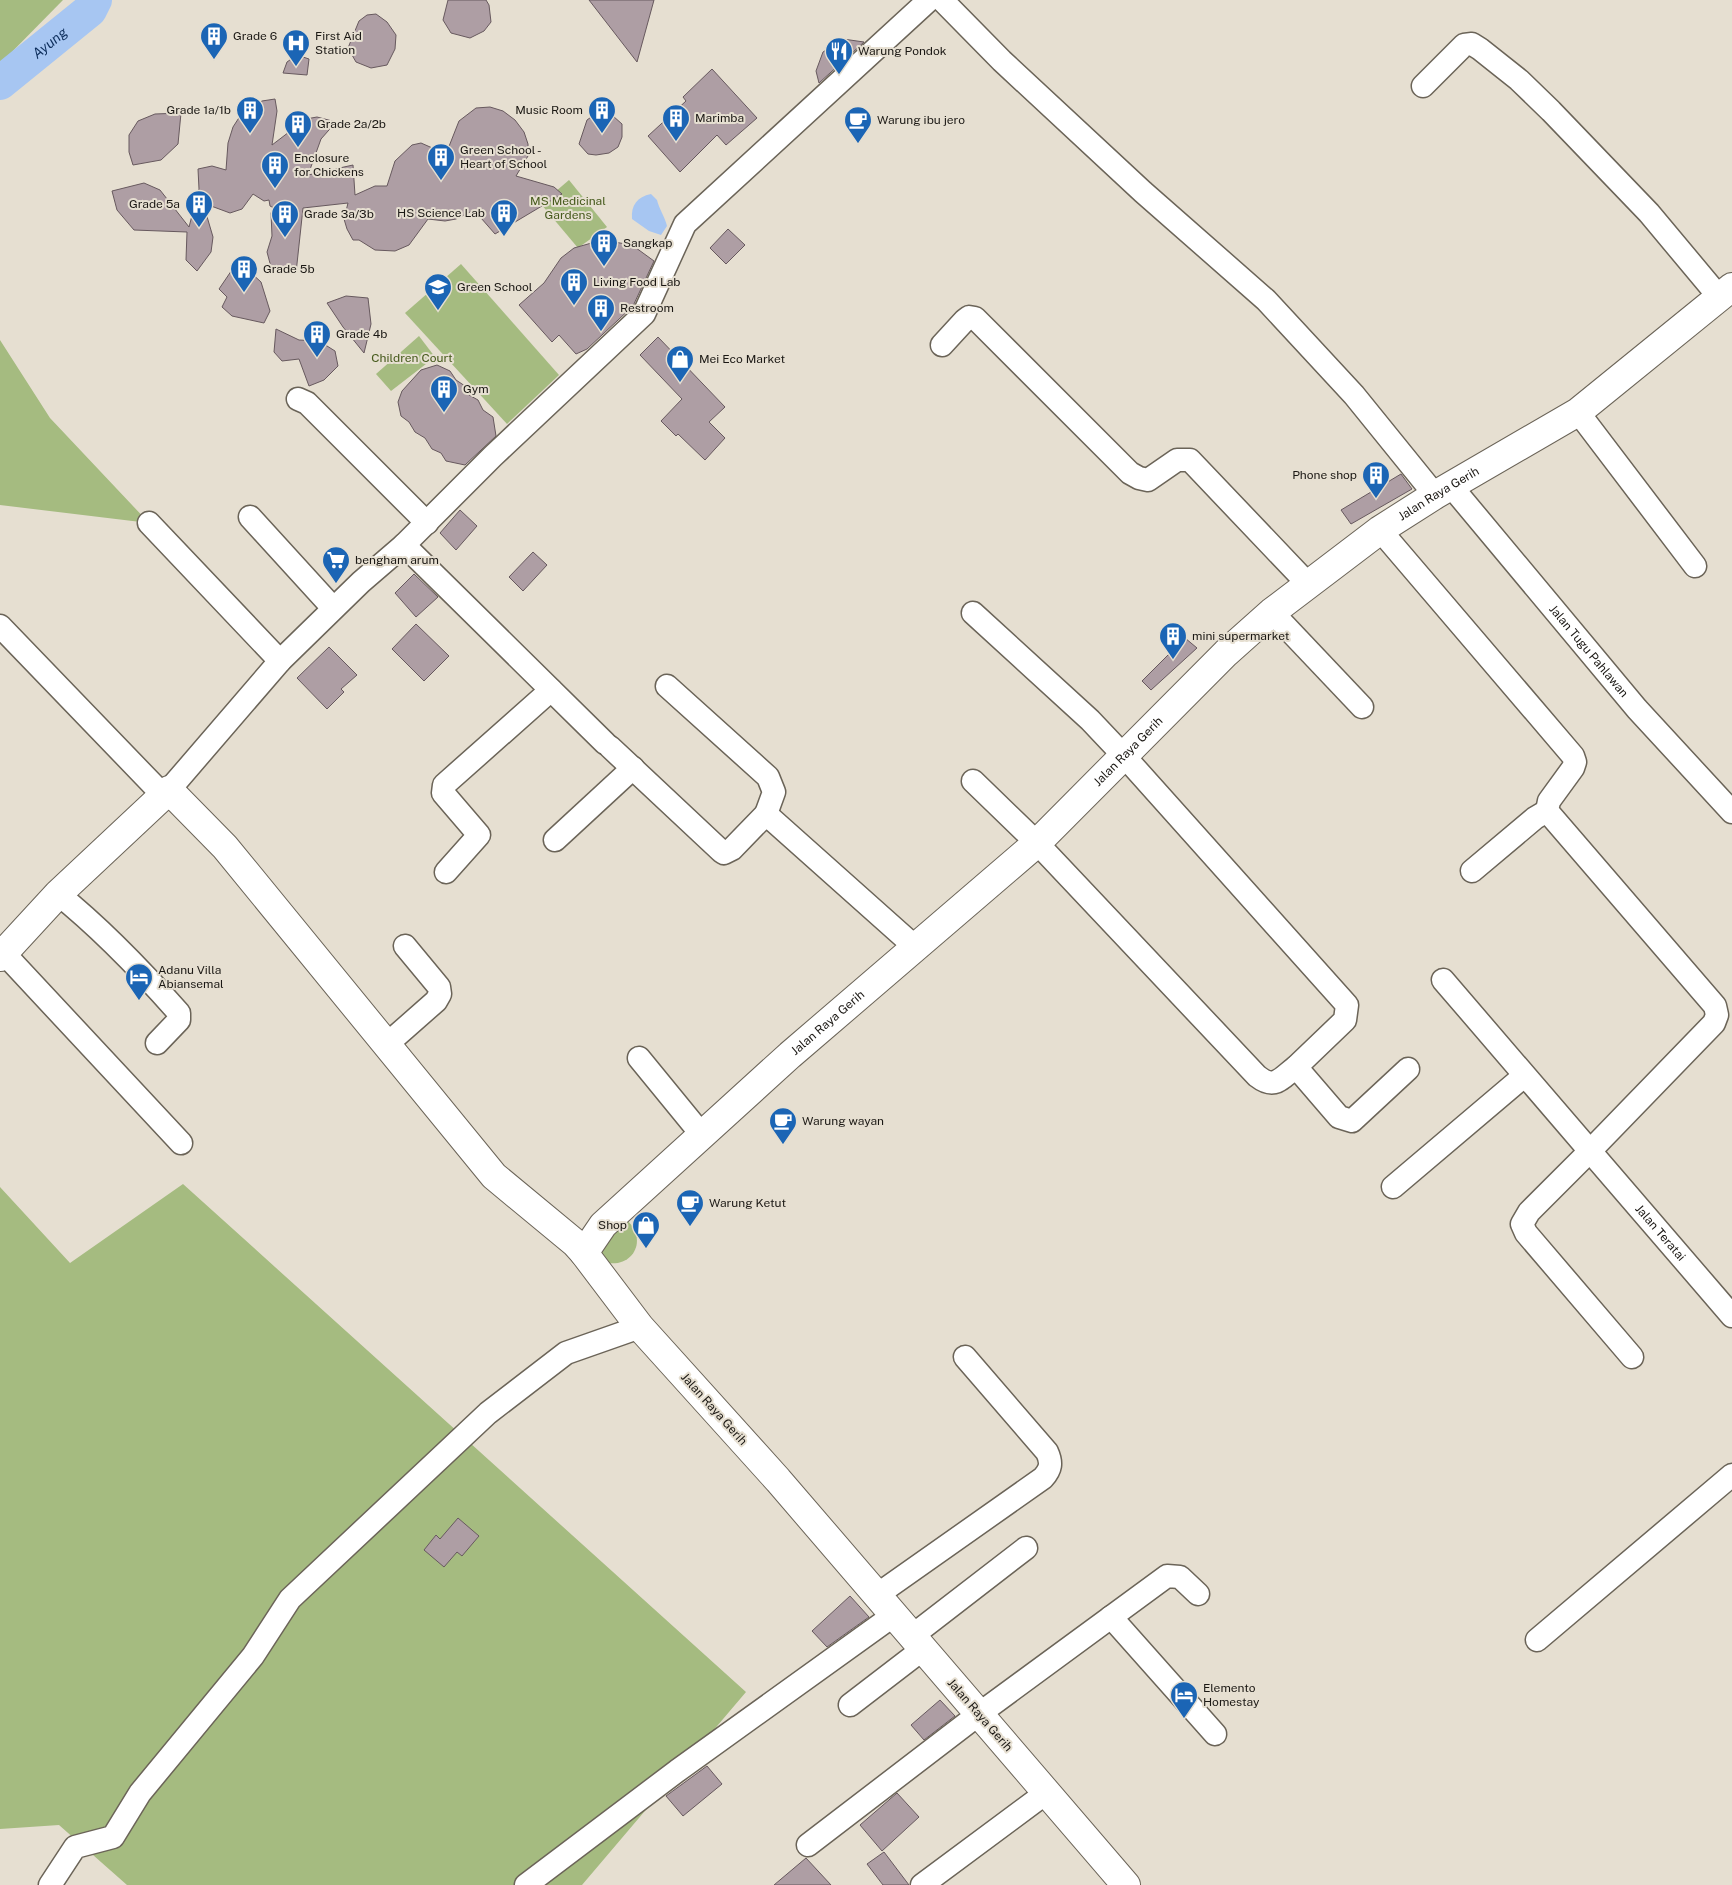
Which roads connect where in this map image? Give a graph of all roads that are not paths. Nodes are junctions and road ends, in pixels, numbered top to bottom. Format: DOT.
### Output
graph roads {
  1 [pos="929,0"];
  2 [pos="942,0"];
  3 [pos="1423,86"];
  4 [pos="1726,293"];
  5 [pos="942,345"];
  6 [pos="298,399"];
  7 [pos="1578,412"];
  8 [pos="1443,490"];
  9 [pos="250,517"];
  10 [pos="150,523"];
  11 [pos="427,523"];
  12 [pos="1380,530"];
  13 [pos="404,546"];
  14 [pos="1695,566"];
  15 [pos="1308,584"];
  16 [pos="333,608"];
  17 [pos="1272,612"];
  18 [pos="973,613"];
  19 [pos="0,626"];
  20 [pos="280,661"];
  21 [pos="667,686"];
  22 [pos="551,690"];
  23 [pos="1362,707"];
  24 [pos="1125,757"];
  25 [pos="633,768"];
  26 [pos="973,781"];
  27 [pos="166,792"];
  28 [pos="1546,811"];
  29 [pos="1732,812"];
  30 [pos="766,814"];
  31 [pos="555,840"];
  32 [pos="1037,842"];
  33 [pos="1472,871"];
  34 [pos="446,872"];
  35 [pos="58,894"];
  36 [pos="405,946"];
  37 [pos="914,946"];
  38 [pos="1,953"];
  39 [pos="1443,980"];
  40 [pos="157,1043"];
  41 [pos="386,1045"];
  42 [pos="639,1058"];
  43 [pos="1296,1067"];
  44 [pos="1408,1069"];
  45 [pos="1524,1076"];
  46 [pos="702,1135"];
  47 [pos="181,1143"];
  48 [pos="1590,1151"];
  49 [pos="1393,1187"];
  50 [pos="584,1253"];
  51 [pos="1732,1316"];
  52 [pos="640,1327"];
  53 [pos="965,1357"];
  54 [pos="1632,1357"];
  55 [pos="1732,1475"];
  56 [pos="1026,1548"];
  57 [pos="1198,1594"];
  58 [pos="885,1605"];
  59 [pos="1111,1617"];
  60 [pos="1537,1640"];
  61 [pos="917,1643"];
  62 [pos="850,1705"];
  63 [pos="979,1714"];
  64 [pos="1215,1734"];
  65 [pos="1046,1792"];
  66 [pos="808,1844"];
  67 [pos="50,1885"];
  68 [pos="526,1885"];
  69 [pos="922,1885"];
  70 [pos="1126,1885"];
  1 -- 11 [label="street"];
  2 -- 8 [label="street, Jalan Tugu Pahlawan"];
  3 -- 4 [label="street"];
  4 -- 7 [label="street, Jalan Raya Gerih"];
  5 -- 15 [label="street"];
  6 -- 11 [label="street"];
  7 -- 8 [label="street, Jalan Raya Gerih"];
  7 -- 14 [label="street"];
  8 -- 12 [label="street, Jalan Raya Gerih"];
  8 -- 29 [label="street, Jalan Tugu Pahlawan"];
  9 -- 16 [label="street"];
  10 -- 20 [label="street"];
  11 -- 13 [label="street"];
  12 -- 15 [label="street, Jalan Raya Gerih"];
  12 -- 28 [label="street"];
  13 -- 16 [label="street"];
  13 -- 22 [label="street"];
  15 -- 17 [label="street, Jalan Raya Gerih"];
  16 -- 20 [label="street"];
  17 -- 23 [label="street"];
  17 -- 24 [label="street, Jalan Raya Gerih"];
  18 -- 24 [label="street"];
  19 -- 27 [label="street"];
  20 -- 27 [label="street"];
  21 -- 30 [label="street"];
  22 -- 25 [label="street"];
  22 -- 34 [label="street"];
  24 -- 32 [label="street, Jalan Raya Gerih"];
  24 -- 43 [label="street"];
  25 -- 30 [label="street"];
  25 -- 31 [label="street"];
  26 -- 32 [label="street"];
  27 -- 35 [label="street"];
  27 -- 41 [label="street"];
  28 -- 33 [label="street"];
  28 -- 48 [label="street"];
  30 -- 37 [label="street"];
  32 -- 37 [label="street, Jalan Raya Gerih"];
  32 -- 43 [label="street"];
  35 -- 38 [label="street"];
  35 -- 40 [label="street"];
  36 -- 41 [label="street"];
  37 -- 46 [label="street, Jalan Raya Gerih"];
  38 -- 47 [label="street"];
  39 -- 45 [label="street, Jalan Teratai"];
  41 -- 50 [label="street"];
  42 -- 46 [label="street"];
  43 -- 44 [label="street"];
  45 -- 48 [label="street, Jalan Teratai"];
  45 -- 49 [label="street"];
  46 -- 50 [label="street, Jalan Raya Gerih"];
  48 -- 51 [label="street, Jalan Teratai"];
  48 -- 54 [label="street"];
  50 -- 52 [label="street, Jalan Raya Gerih"];
  52 -- 58 [label="street, Jalan Raya Gerih"];
  52 -- 67 [label="street"];
  53 -- 58 [label="street"];
  55 -- 60 [label="street"];
  56 -- 61 [label="street"];
  57 -- 59 [label="street"];
  58 -- 61 [label="street, Jalan Raya Gerih"];
  58 -- 68 [label="street"];
  59 -- 63 [label="street"];
  59 -- 64 [label="street"];
  61 -- 62 [label="street"];
  61 -- 63 [label="street, Jalan Raya Gerih"];
  63 -- 65 [label="street, Jalan Raya Gerih"];
  63 -- 66 [label="street"];
  65 -- 69 [label="street"];
  65 -- 70 [label="street, Jalan Raya Gerih"];
}
